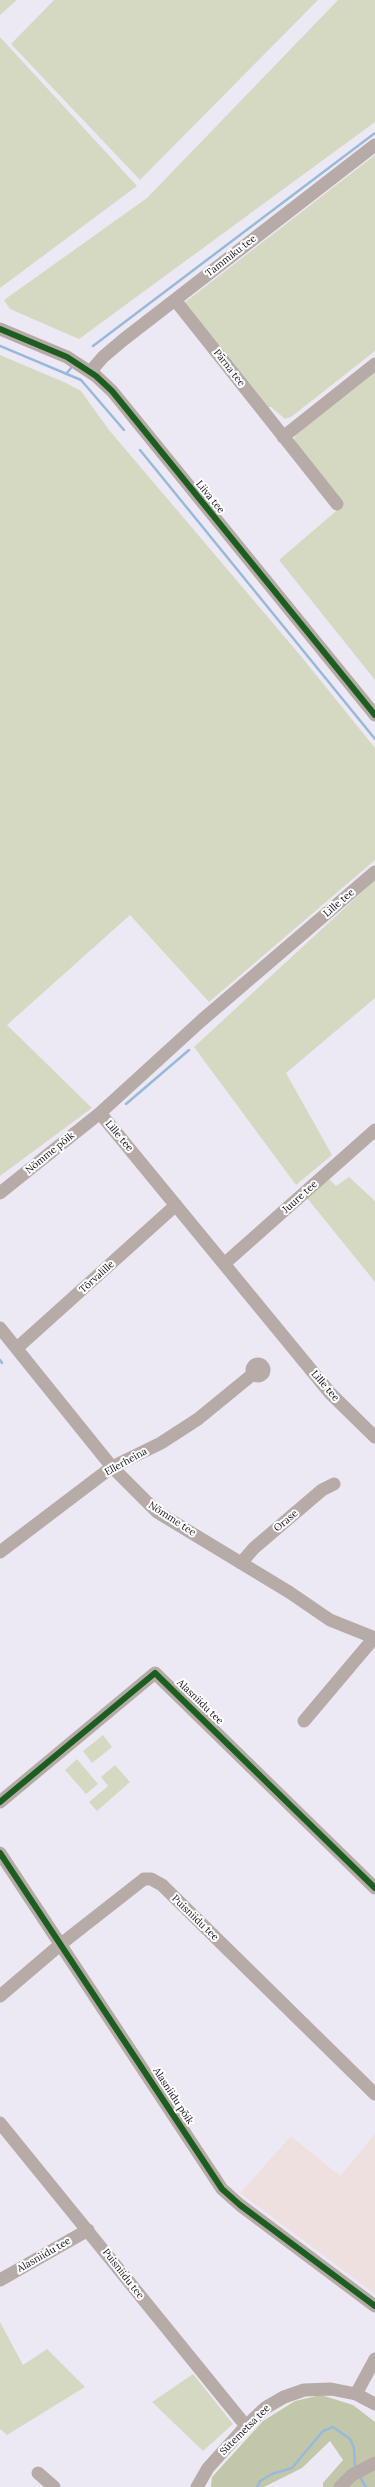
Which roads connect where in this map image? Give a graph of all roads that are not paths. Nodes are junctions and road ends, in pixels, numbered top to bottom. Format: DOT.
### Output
graph roads {
  1 [pos="375,145"];
  2 [pos="175,300"];
  3 [pos="0,329"];
  4 [pos="375,364"];
  5 [pos="90,372"];
  6 [pos="283,437"];
  7 [pos="337,504"];
  8 [pos="375,715"];
  9 [pos="375,872"];
  10 [pos="100,1113"];
  11 [pos="375,1130"];
  12 [pos="0,1193"];
  13 [pos="176,1205"];
  14 [pos="224,1264"];
  15 [pos="0,1328"];
  16 [pos="17,1348"];
  17 [pos="253,1374"];
  18 [pos="375,1437"];
  19 [pos="112,1467"];
  20 [pos="334,1484"];
  21 [pos="0,1552"];
  22 [pos="241,1563"];
  23 [pos="374,1636"];
  24 [pos="304,1721"];
  25 [pos="0,1802"];
  26 [pos="0,1853"];
  27 [pos="374,1886"];
  28 [pos="61,1944"];
  29 [pos="0,1996"];
  30 [pos="375,2094"];
  31 [pos="0,2123"];
  32 [pos="88,2230"];
  33 [pos="0,2280"];
  34 [pos="375,2306"];
  35 [pos="375,2359"];
  36 [pos="356,2394"];
  37 [pos="375,2404"];
  38 [pos="246,2426"];
  39 [pos="375,2463"];
  40 [pos="38,2473"];
  41 [pos="54,2487"];
  42 [pos="197,2487"];
  43 [pos="340,2487"];
  1 -- 2 [label="street, Tammiku tee"];
  2 -- 5 [label="street, Tammiku tee"];
  2 -- 6 [label="street, Pärna tee"];
  3 -- 5 [label="street, Liiva tee"];
  4 -- 6 [label="street"];
  5 -- 8 [label="street, Liiva tee"];
  6 -- 7 [label="street, Pärna tee"];
  9 -- 10 [label="street, Lille tee"];
  10 -- 12 [label="street, Nõmme põik"];
  10 -- 13 [label="street, Lille tee"];
  11 -- 14 [label="street, Juure tee"];
  13 -- 14 [label="street, Lille tee"];
  13 -- 16 [label="street, Tõrvalille"];
  14 -- 18 [label="street, Lille tee"];
  15 -- 16 [label="street, Nõmme tee"];
  16 -- 19 [label="street, Nõmme tee"];
  17 -- 19 [label="street, Ellerheina"];
  19 -- 21 [label="street, Ellerheina"];
  19 -- 22 [label="street, Nõmme tee"];
  20 -- 22 [label="street, Orase"];
  22 -- 23 [label="street, Nõmme tee"];
  23 -- 24 [label="street, Nõmme tee"];
  25 -- 27 [label="street, Alasniidu tee"];
  26 -- 28 [label="street, Alasniidu põik"];
  28 -- 29 [label="street, Puisniidu tee"];
  28 -- 30 [label="street, Puisniidu tee"];
  28 -- 34 [label="street, Alasniidu põik"];
  31 -- 32 [label="street, Puisniidu tee"];
  32 -- 33 [label="street, Alasniidu tee"];
  32 -- 38 [label="street, Puisniidu tee"];
  35 -- 36 [label="street"];
  36 -- 37 [label="street, Sütemetsa tee"];
  36 -- 38 [label="street, Sütemetsa tee"];
  38 -- 42 [label="street, Sütemetsa tee"];
  39 -- 43 [label="street"];
  40 -- 41 [label="street"];
}
